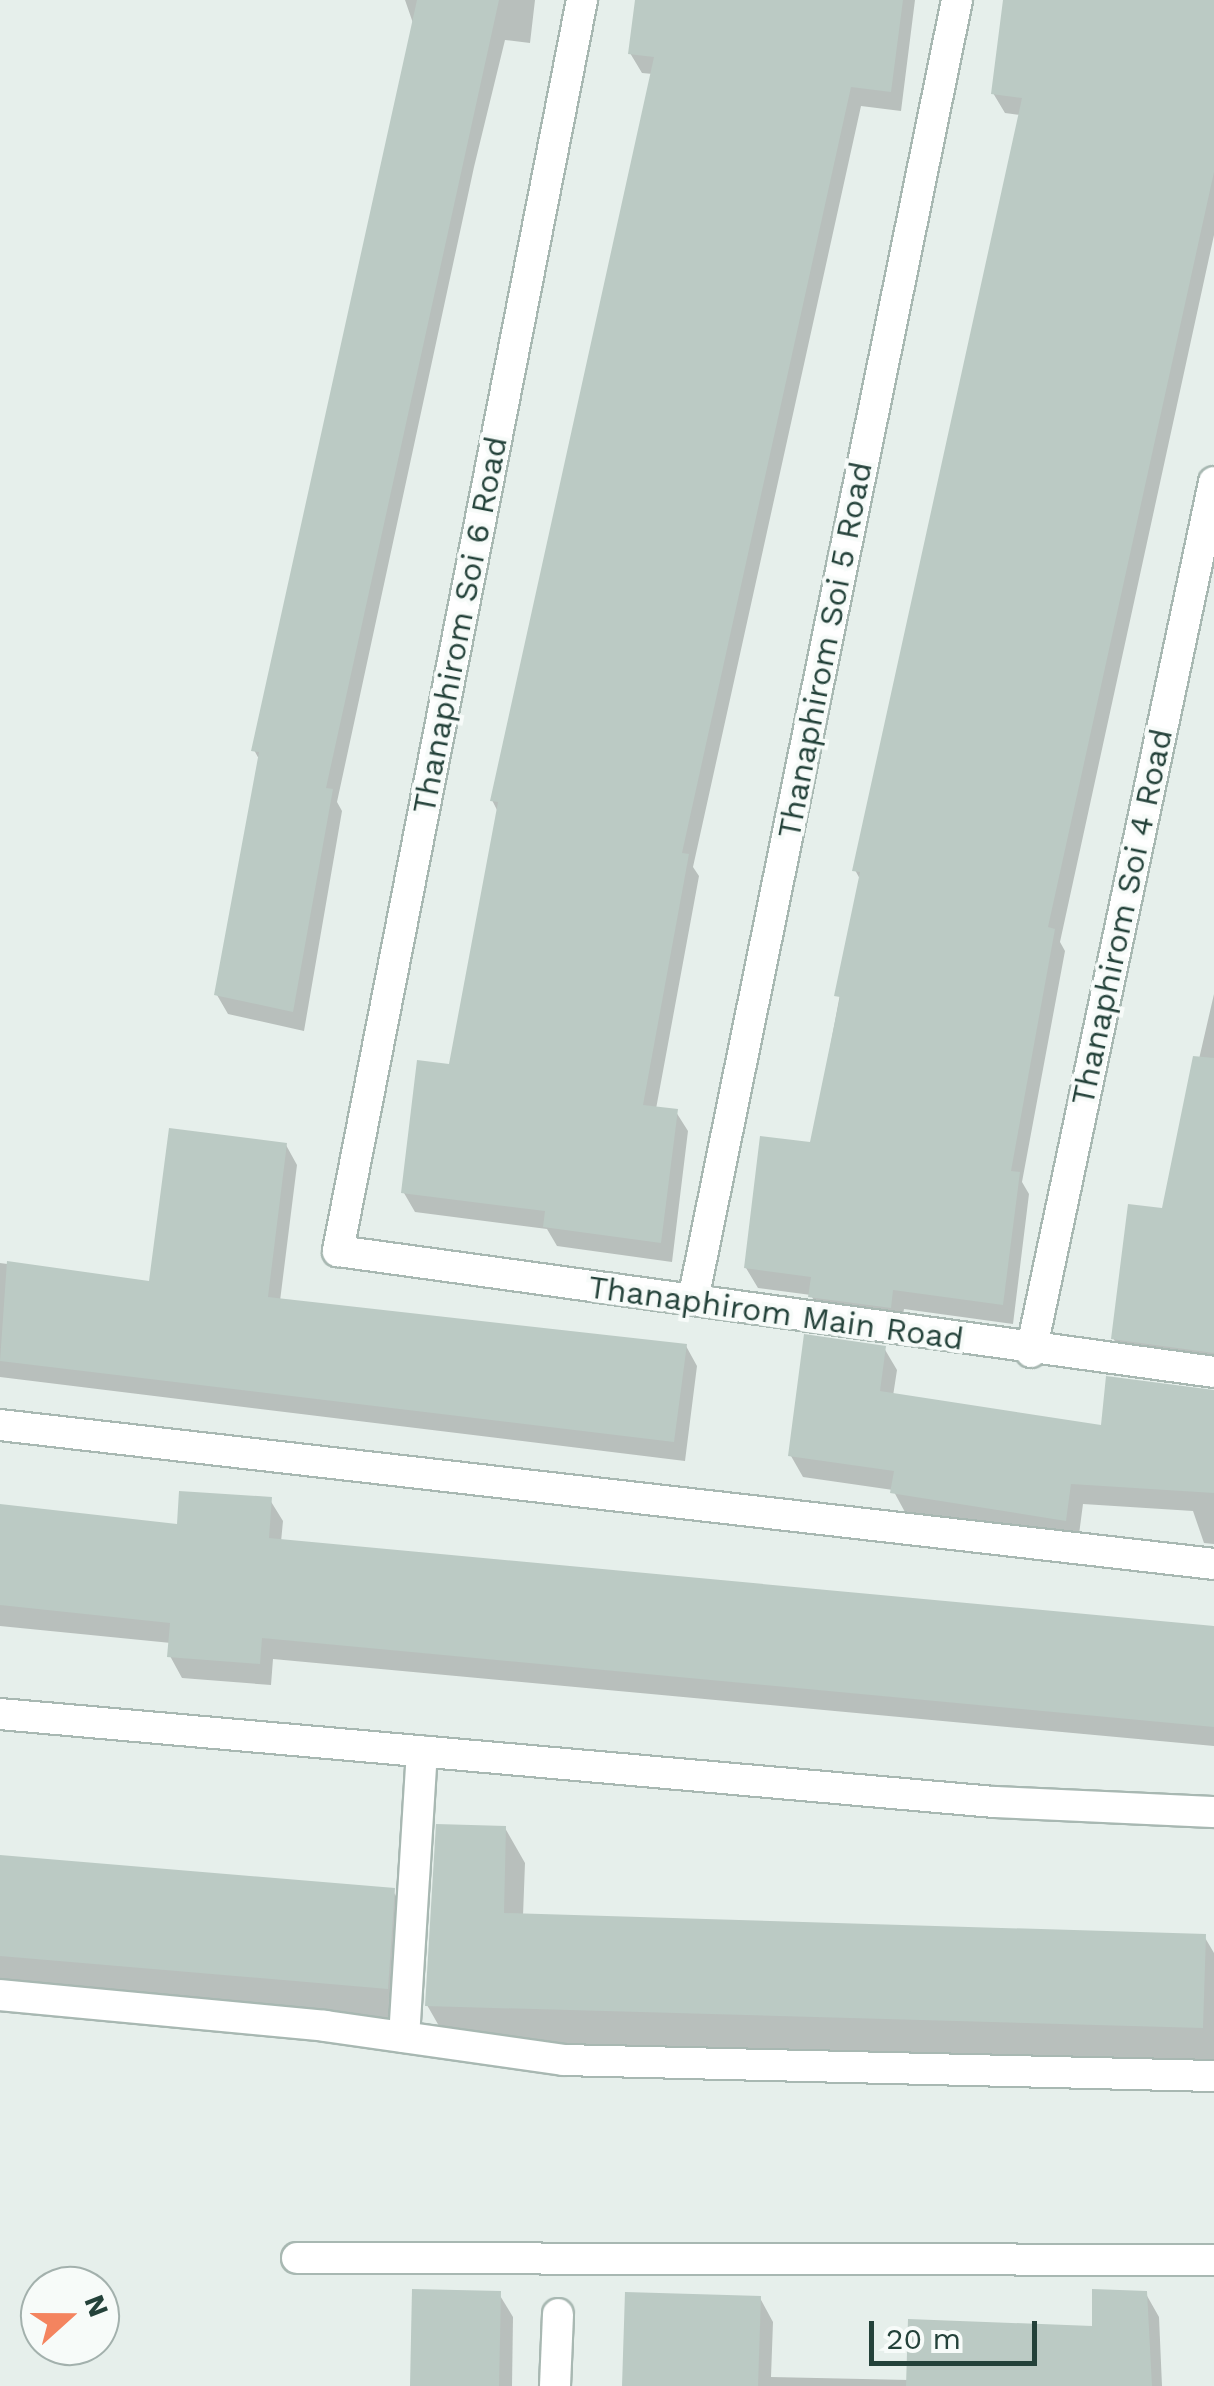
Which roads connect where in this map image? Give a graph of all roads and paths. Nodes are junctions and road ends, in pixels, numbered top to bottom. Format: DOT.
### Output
graph roads {
  1 [pos="582,0"];
  2 [pos="957,0"];
  3 [pos="1214,482"];
  4 [pos="338,1250"];
  5 [pos="693,1300"];
  6 [pos="1031,1352"];
  7 [pos="1214,1372"];
  8 [pos="0,1425"];
  9 [pos="1214,1564"];
  10 [pos="0,1714"];
  11 [pos="422,1752"];
  12 [pos="1214,1812"];
  13 [pos="0,1995"];
  14 [pos="404,2037"];
  15 [pos="1214,2076"];
  16 [pos="296,2258"];
  17 [pos="1214,2260"];
  18 [pos="558,2314"];
  19 [pos="555,2386"];
  1 -- 4 [label="street, Thanaphirom Soi 6 Road"];
  2 -- 5 [label="street, Thanaphirom Soi 5 Road"];
  3 -- 6 [label="street, Thanaphirom Soi 4 Road"];
  4 -- 5 [label="street, Thanaphirom Main Road"];
  5 -- 6 [label="street, Thanaphirom Main Road"];
  6 -- 7 [label="street, Thanaphirom Main Road"];
  8 -- 9 [label="street"];
  10 -- 11 [label="street"];
  11 -- 12 [label="street"];
  11 -- 14 [label="street"];
  13 -- 14 [label="street"];
  14 -- 15 [label="street"];
  16 -- 17 [label="street"];
  18 -- 19 [label="street"];
}
